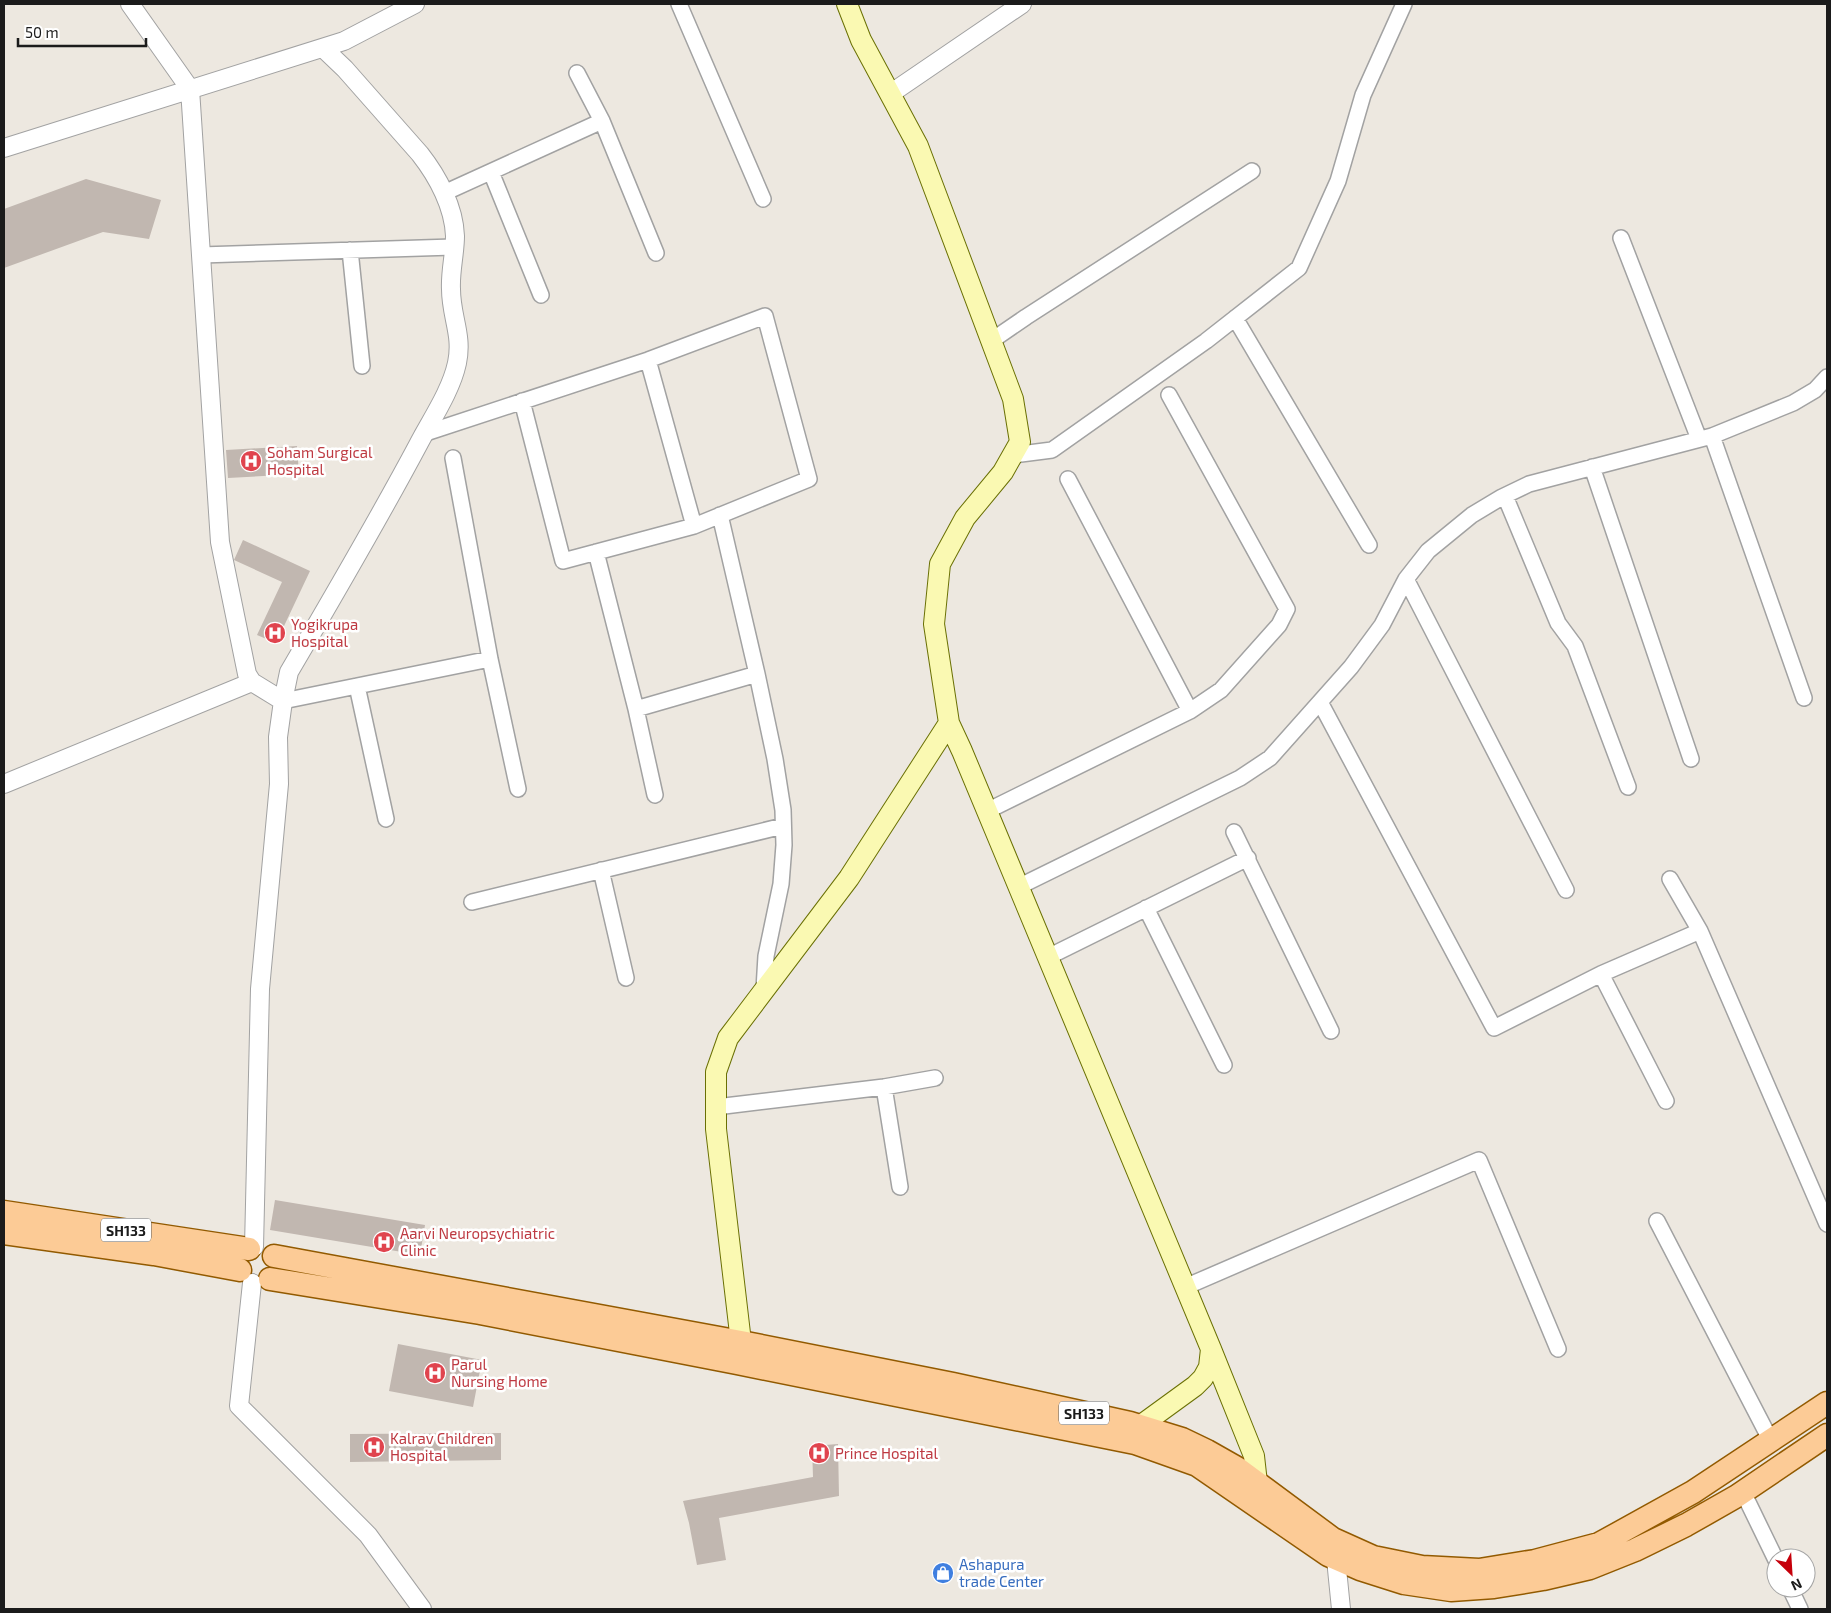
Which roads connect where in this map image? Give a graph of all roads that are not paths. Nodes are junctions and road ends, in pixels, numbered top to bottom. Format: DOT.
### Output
graph roads {
  1 [pos="130,4"];
  2 [pos="415,4"];
  3 [pos="679,4"];
  4 [pos="848,4"];
  5 [pos="1022,4"];
  6 [pos="1404,4"];
  7 [pos="323,48"];
  8 [pos="577,73"];
  9 [pos="190,89"];
  10 [pos="890,94"];
  11 [pos="602,121"];
  12 [pos="4,148"];
  13 [pos="1252,171"];
  14 [pos="491,172"];
  15 [pos="444,193"];
  16 [pos="763,199"];
  17 [pos="1621,238"];
  18 [pos="453,247"];
  19 [pos="350,250"];
  20 [pos="656,253"];
  21 [pos="201,255"];
  22 [pos="541,295"];
  23 [pos="1236,318"];
  24 [pos="991,341"];
  25 [pos="648,360"];
  26 [pos="362,366"];
  27 [pos="1827,377"];
  28 [pos="1169,394"];
  29 [pos="522,402"];
  30 [pos="423,434"];
  31 [pos="1705,438"];
  32 [pos="1013,455"];
  33 [pos="453,458"];
  34 [pos="1592,467"];
  35 [pos="1068,479"];
  36 [pos="1505,496"];
  37 [pos="720,515"];
  38 [pos="694,526"];
  39 [pos="1369,545"];
  40 [pos="596,552"];
  41 [pos="1406,579"];
  42 [pos="490,659"];
  43 [pos="757,674"];
  44 [pos="252,682"];
  45 [pos="357,686"];
  46 [pos="1804,698"];
  47 [pos="283,701"];
  48 [pos="1320,702"];
  49 [pos="636,709"];
  50 [pos="1190,712"];
  51 [pos="949,724"];
  52 [pos="1690,759"];
  53 [pos="4,784"];
  54 [pos="1628,787"];
  55 [pos="518,789"];
  56 [pos="655,795"];
  57 [pos="987,811"];
  58 [pos="386,819"];
  59 [pos="784,826"];
  60 [pos="1234,832"];
  61 [pos="1248,858"];
  62 [pos="601,870"];
  63 [pos="1670,878"];
  64 [pos="1018,887"];
  65 [pos="1566,890"];
  66 [pos="472,902"];
  67 [pos="1146,908"];
  68 [pos="1700,931"];
  69 [pos="1048,957"];
  70 [pos="1601,974"];
  71 [pos="626,978"];
  72 [pos="764,989"];
  73 [pos="1331,1031"];
  74 [pos="1224,1065"];
  75 [pos="935,1078"];
  76 [pos="884,1087"];
  77 [pos="1666,1101"];
  78 [pos="716,1107"];
  79 [pos="900,1187"];
  80 [pos="4,1212"];
  81 [pos="1657,1220"];
  82 [pos="1827,1224"];
  83 [pos="4,1233"];
  84 [pos="251,1248"];
  85 [pos="274,1256"];
  86 [pos="254,1278"];
  87 [pos="1185,1287"];
  88 [pos="1211,1349"];
  89 [pos="1558,1349"];
  90 [pos="739,1352"];
  91 [pos="1827,1403"];
  92 [pos="1790,1428"];
  93 [pos="1138,1435"];
  94 [pos="1827,1435"];
  95 [pos="1771,1441"];
  96 [pos="1806,1450"];
  97 [pos="1257,1483"];
  98 [pos="1743,1492"];
  99 [pos="1256,1506"];
  100 [pos="1770,1548"];
  101 [pos="1335,1549"];
  102 [pos="1545,1568"];
  103 [pos="422,1609"];
  104 [pos="1341,1609"];
  1 -- 9 [label="street"];
  2 -- 7 [label="street"];
  3 -- 16 [label="street"];
  4 -- 10 [label="main road"];
  5 -- 10 [label="street"];
  6 -- 23 [label="street"];
  7 -- 9 [label="street"];
  7 -- 15 [label="street"];
  8 -- 11 [label="street"];
  9 -- 12 [label="street"];
  9 -- 21 [label="street"];
  10 -- 24 [label="main road"];
  11 -- 14 [label="street"];
  11 -- 20 [label="street"];
  13 -- 24 [label="street"];
  14 -- 15 [label="street"];
  14 -- 22 [label="street"];
  15 -- 18 [label="street"];
  17 -- 31 [label="street"];
  18 -- 19 [label="street"];
  18 -- 30 [label="street"];
  19 -- 21 [label="street"];
  19 -- 26 [label="street"];
  21 -- 44 [label="street"];
  23 -- 32 [label="street"];
  23 -- 39 [label="street"];
  24 -- 32 [label="main road"];
  25 -- 29 [label="street"];
  25 -- 37 [label="street"];
  25 -- 38 [label="street"];
  27 -- 31 [label="street"];
  28 -- 50 [label="street"];
  29 -- 30 [label="street"];
  29 -- 40 [label="street"];
  30 -- 47 [label="street"];
  31 -- 34 [label="street"];
  31 -- 46 [label="street"];
  32 -- 51 [label="main road"];
  33 -- 42 [label="street"];
  34 -- 36 [label="street"];
  34 -- 52 [label="street"];
  35 -- 50 [label="street"];
  36 -- 41 [label="street"];
  36 -- 54 [label="street"];
  37 -- 38 [label="street"];
  37 -- 43 [label="street"];
  38 -- 40 [label="street"];
  40 -- 49 [label="street"];
  41 -- 48 [label="street"];
  41 -- 65 [label="street"];
  42 -- 45 [label="street"];
  42 -- 55 [label="street"];
  43 -- 49 [label="street"];
  43 -- 59 [label="street"];
  44 -- 47 [label="street"];
  44 -- 53 [label="street"];
  45 -- 47 [label="street"];
  45 -- 58 [label="street"];
  47 -- 84 [label="street"];
  48 -- 64 [label="street"];
  48 -- 70 [label="street"];
  49 -- 56 [label="street"];
  50 -- 57 [label="street"];
  51 -- 57 [label="main road"];
  51 -- 72 [label="main road"];
  57 -- 64 [label="main road"];
  59 -- 62 [label="street"];
  59 -- 72 [label="street"];
  60 -- 61 [label="street"];
  61 -- 67 [label="street"];
  61 -- 73 [label="street"];
  62 -- 66 [label="street"];
  62 -- 71 [label="street"];
  63 -- 68 [label="street"];
  64 -- 69 [label="main road"];
  67 -- 69 [label="street"];
  67 -- 74 [label="street"];
  68 -- 70 [label="street"];
  68 -- 82 [label="street"];
  69 -- 87 [label="main road"];
  70 -- 77 [label="street"];
  72 -- 78 [label="main road"];
  75 -- 76 [label="street"];
  76 -- 78 [label="street"];
  76 -- 79 [label="street"];
  78 -- 90 [label="main road"];
  80 -- 84 [label="main road, SH133"];
  81 -- 95 [label="street"];
  83 -- 86 [label="main road"];
  84 -- 85 [label="main road"];
  84 -- 86 [label="main road"];
  85 -- 86 [label="main road"];
  85 -- 90 [label="main road, SH133"];
  86 -- 90 [label="main road"];
  86 -- 103 [label="street"];
  87 -- 88 [label="main road"];
  87 -- 89 [label="street"];
  88 -- 93 [label="main road"];
  88 -- 97 [label="main road"];
  90 -- 93 [label="main road, SH133"];
  91 -- 92 [label="main road, SH133"];
  92 -- 95 [label="main road, SH133"];
  92 -- 96 [label="main road"];
  93 -- 97 [label="main road, SH133"];
  93 -- 99 [label="main road"];
  94 -- 96 [label="main road"];
  95 -- 102 [label="main road, SH133"];
  96 -- 98 [label="main road"];
  97 -- 99 [label="main road"];
  97 -- 101 [label="main road, SH133"];
  98 -- 100 [label="street"];
  98 -- 102 [label="main road"];
  99 -- 101 [label="main road"];
  101 -- 102 [label="main road, SH133"];
  101 -- 104 [label="street"];
}
